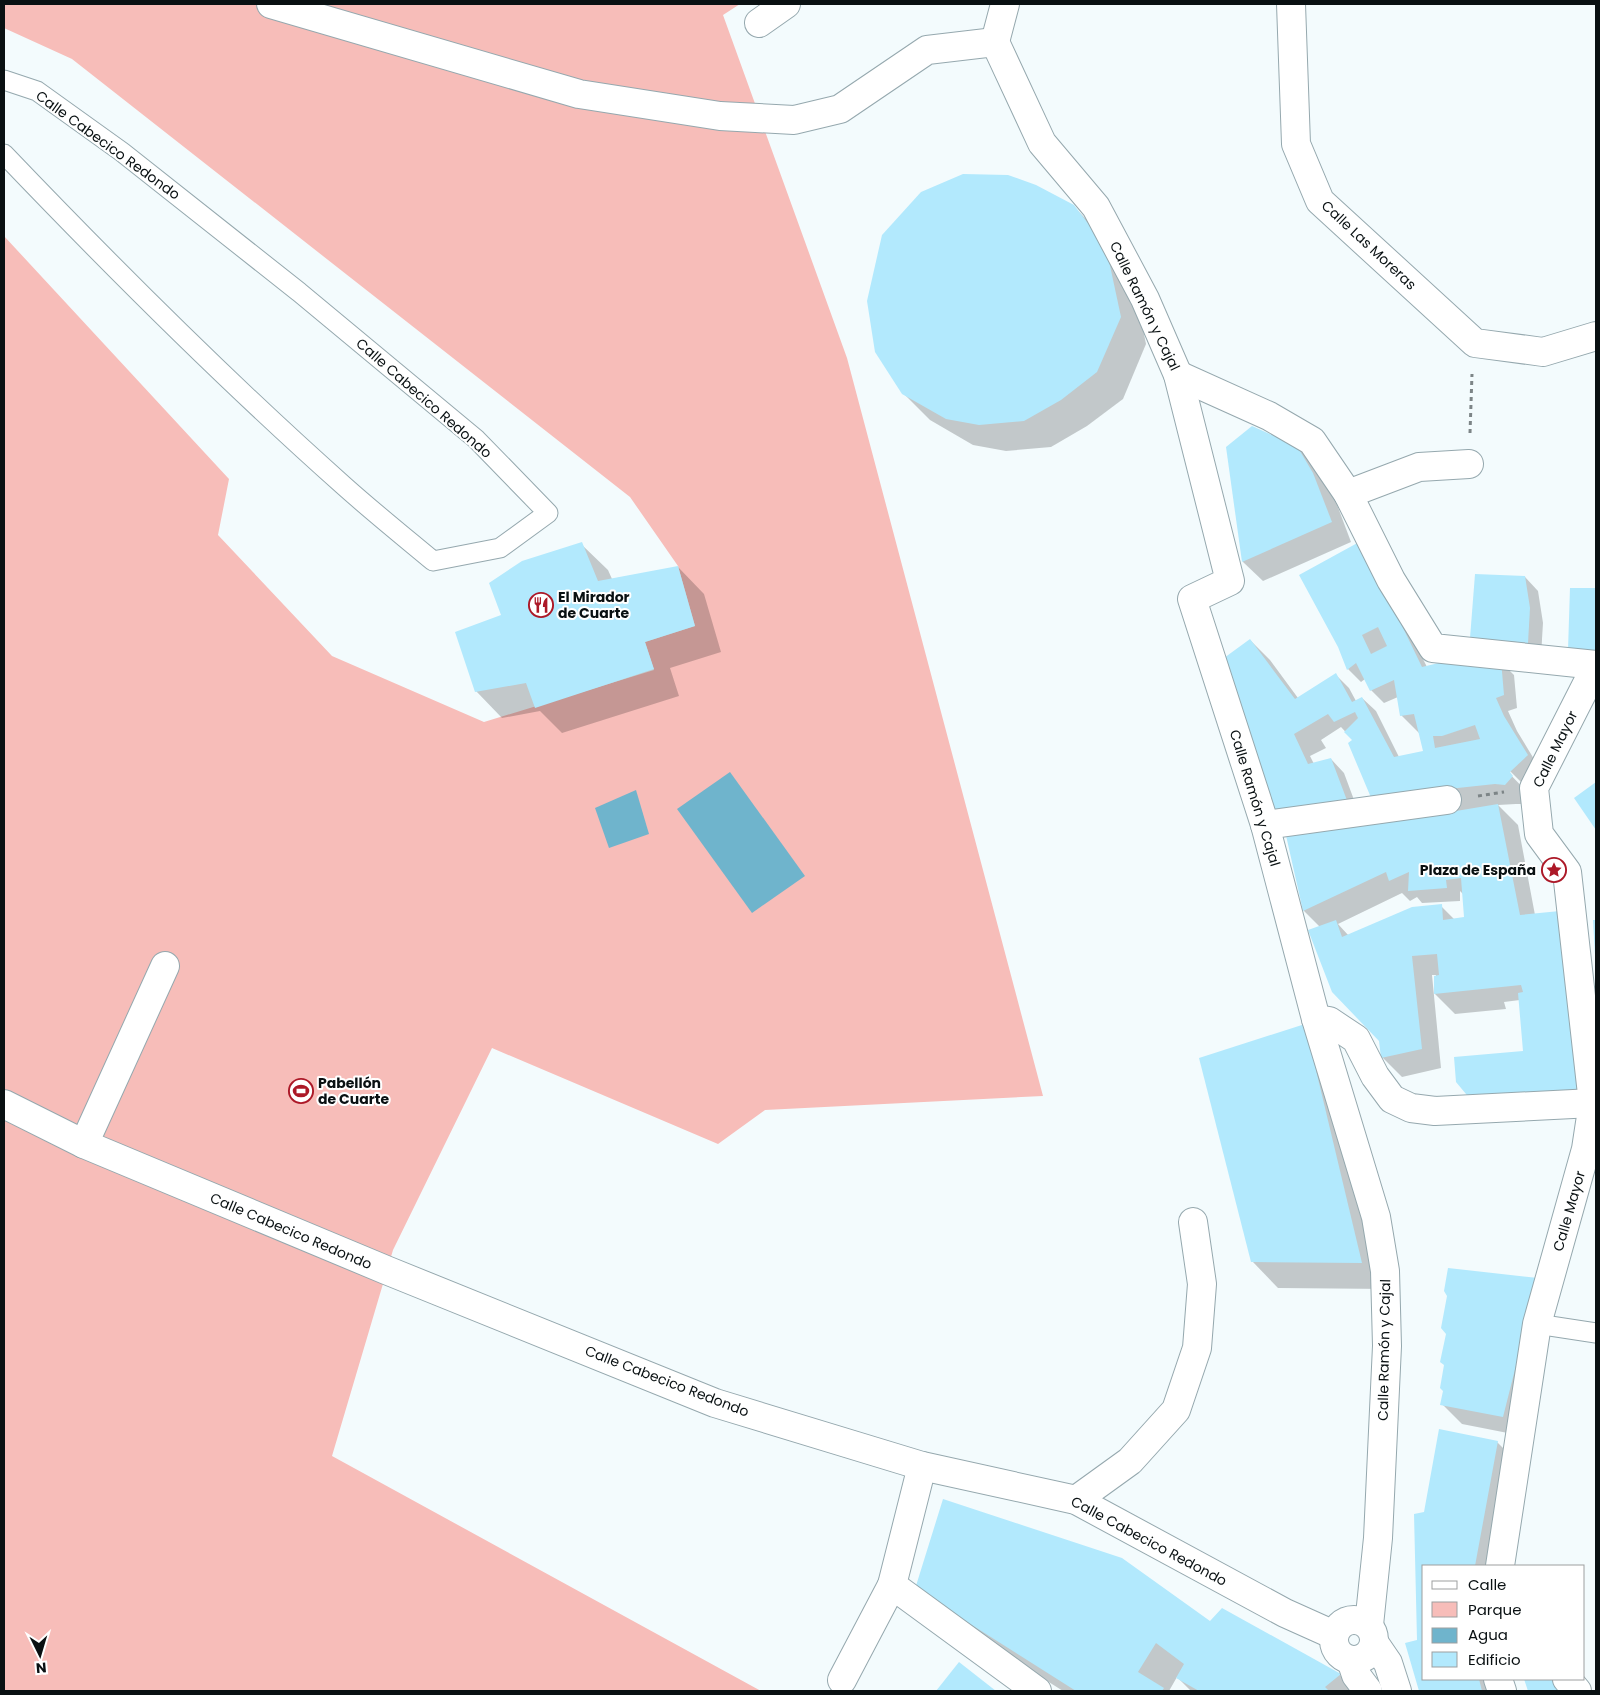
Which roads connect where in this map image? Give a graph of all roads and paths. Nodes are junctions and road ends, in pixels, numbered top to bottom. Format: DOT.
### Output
graph roads {
  1 [pos="271,4"];
  2 [pos="786,4"];
  3 [pos="1004,4"];
  4 [pos="1291,4"];
  5 [pos="759,23"];
  6 [pos="995,42"];
  7 [pos="4,80"];
  8 [pos="4,154"];
  9 [pos="1596,336"];
  10 [pos="1475,343"];
  11 [pos="1178,375"];
  12 [pos="1469,464"];
  13 [pos="1348,494"];
  14 [pos="1596,666"];
  15 [pos="1534,788"];
  16 [pos="1447,800"];
  17 [pos="1265,825"];
  18 [pos="165,966"];
  19 [pos="1316,1019"];
  20 [pos="1593,1103"];
  21 [pos="4,1104"];
  22 [pos="84,1144"];
  23 [pos="1193,1222"];
  24 [pos="1537,1324"];
  25 [pos="1596,1333"];
  26 [pos="922,1466"];
  27 [pos="1076,1500"];
  28 [pos="1500,1565"];
  29 [pos="892,1585"];
  30 [pos="1372,1634"];
  31 [pos="1334,1635"];
  32 [pos="1351,1660"];
  33 [pos="842,1680"];
  34 [pos="1568,1680"];
  35 [pos="1037,1691"];
  36 [pos="1368,1691"];
  37 [pos="1397,1691"];
  38 [pos="1577,1691"];
  1 -- 6 [label="street"];
  2 -- 5 [label="street"];
  3 -- 6 [label="street"];
  4 -- 10 [label="street, Calle Las Moreras"];
  6 -- 11 [label="street, Calle Ramón y Cajal"];
  7 -- 8 [label="lane, Calle Cabecico Redondo"];
  9 -- 10 [label="street"];
  10 -- 12 [label="path"];
  11 -- 13 [label="street"];
  11 -- 17 [label="street, Calle Ramón y Cajal"];
  12 -- 13 [label="street"];
  13 -- 14 [label="street"];
  14 -- 15 [label="street, Calle Mayor"];
  15 -- 16 [label="path"];
  15 -- 20 [label="street, Calle Mayor"];
  16 -- 17 [label="street"];
  17 -- 19 [label="street, Calle Ramón y Cajal"];
  18 -- 22 [label="street"];
  19 -- 20 [label="street"];
  19 -- 30 [label="street, Calle Ramón y Cajal"];
  20 -- 24 [label="street, Calle Mayor"];
  21 -- 22 [label="street, Calle Cabecico Redondo"];
  22 -- 26 [label="street, Calle Cabecico Redondo"];
  23 -- 27 [label="street"];
  24 -- 25 [label="lane"];
  24 -- 28 [label="street, Calle Mayor"];
  26 -- 27 [label="street, Calle Cabecico Redondo"];
  26 -- 29 [label="street"];
  27 -- 31 [label="street, Calle Cabecico Redondo"];
  29 -- 33 [label="street"];
  29 -- 35 [label="street"];
  30 -- 31 [label="street"];
  30 -- 32 [label="street"];
  30 -- 37 [label="street"];
  31 -- 32 [label="street"];
  32 -- 36 [label="street"];
  34 -- 38 [label="street"];
}
